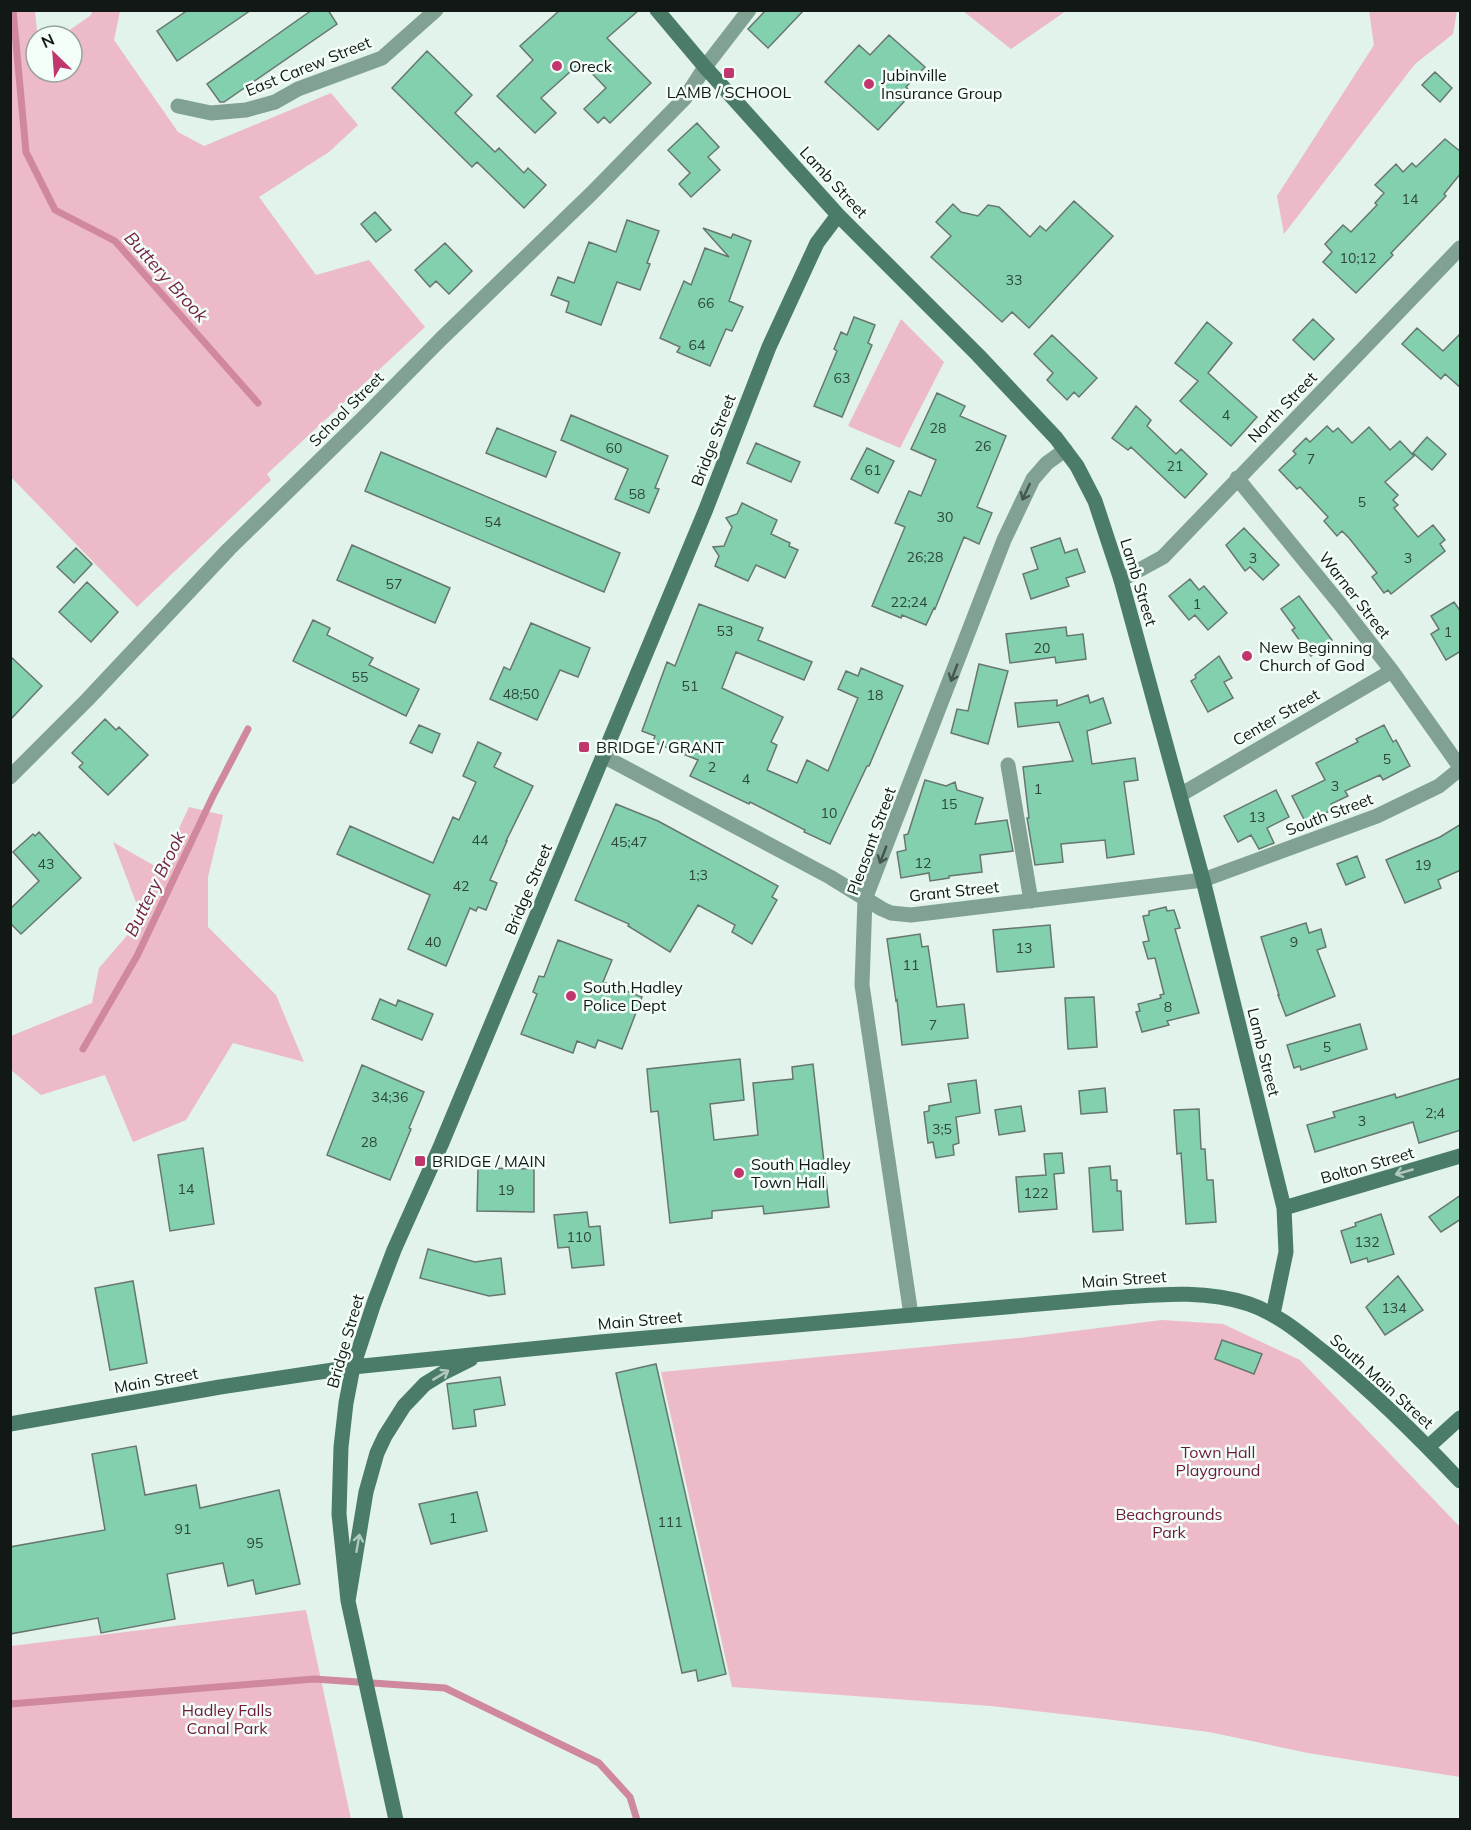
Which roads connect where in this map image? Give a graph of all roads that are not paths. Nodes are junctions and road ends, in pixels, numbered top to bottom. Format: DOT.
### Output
graph roads {
  1 [pos="436,10"];
  2 [pos="657,10"];
  3 [pos="749,10"];
  4 [pos="705,66"];
  5 [pos="178,106"];
  6 [pos="838,215"];
  7 [pos="1461,248"];
  8 [pos="1065,450"];
  9 [pos="1237,478"];
  10 [pos="1121,580"];
  11 [pos="1392,670"];
  12 [pos="603,756"];
  13 [pos="1008,765"];
  14 [pos="1461,768"];
  15 [pos="10,777"];
  16 [pos="1180,795"];
  17 [pos="1203,880"];
  18 [pos="866,899"];
  19 [pos="1031,901"];
  20 [pos="1461,1156"];
  21 [pos="1284,1208"];
  22 [pos="1273,1314"];
  23 [pos="911,1315"];
  24 [pos="482,1354"];
  25 [pos="353,1367"];
  26 [pos="1461,1418"];
  27 [pos="10,1424"];
  28 [pos="1428,1447"];
  29 [pos="1461,1481"];
  30 [pos="348,1600"];
  31 [pos="396,1820"];
  1 -- 5 [label="street, East Carew Street"];
  2 -- 4 [label="main road, Lamb Street"];
  3 -- 4 [label="street, School Street"];
  4 -- 6 [label="main road, Lamb Street"];
  4 -- 15 [label="street, School Street"];
  6 -- 8 [label="main road, Lamb Street"];
  6 -- 12 [label="main road, Bridge Street"];
  7 -- 9 [label="street, North Street"];
  8 -- 10 [label="main road, Lamb Street"];
  8 -- 18 [label="street, Pleasant Street, one-way"];
  9 -- 10 [label="street, North Street"];
  9 -- 11 [label="street, Warner Street"];
  10 -- 16 [label="main road, Lamb Street"];
  11 -- 14 [label="street, Warner Street"];
  11 -- 16 [label="street, Center Street"];
  12 -- 18 [label="street, Grant Street"];
  12 -- 25 [label="main road, Bridge Street"];
  13 -- 19 [label="street"];
  14 -- 17 [label="street, South Street"];
  16 -- 17 [label="main road, Lamb Street"];
  17 -- 19 [label="street, Grant Street"];
  17 -- 21 [label="main road, Lamb Street"];
  18 -- 19 [label="street, Grant Street"];
  18 -- 23 [label="street, Pleasant Street"];
  20 -- 21 [label="main road, Bolton Street, one-way"];
  21 -- 22 [label="main road, Lamb Street"];
  22 -- 23 [label="main road, Main Street"];
  22 -- 28 [label="main road, South Main Street"];
  23 -- 24 [label="main road, Main Street"];
  24 -- 25 [label="main road, Main Street"];
  30 -- 24 [label="main road, one-way"];
  25 -- 27 [label="main road, Main Street"];
  25 -- 30 [label="main road, Bridge Street"];
  26 -- 28 [label="main road"];
  28 -- 29 [label="main road, South Main Street"];
  30 -- 31 [label="main road, Bridge Street"];
}
